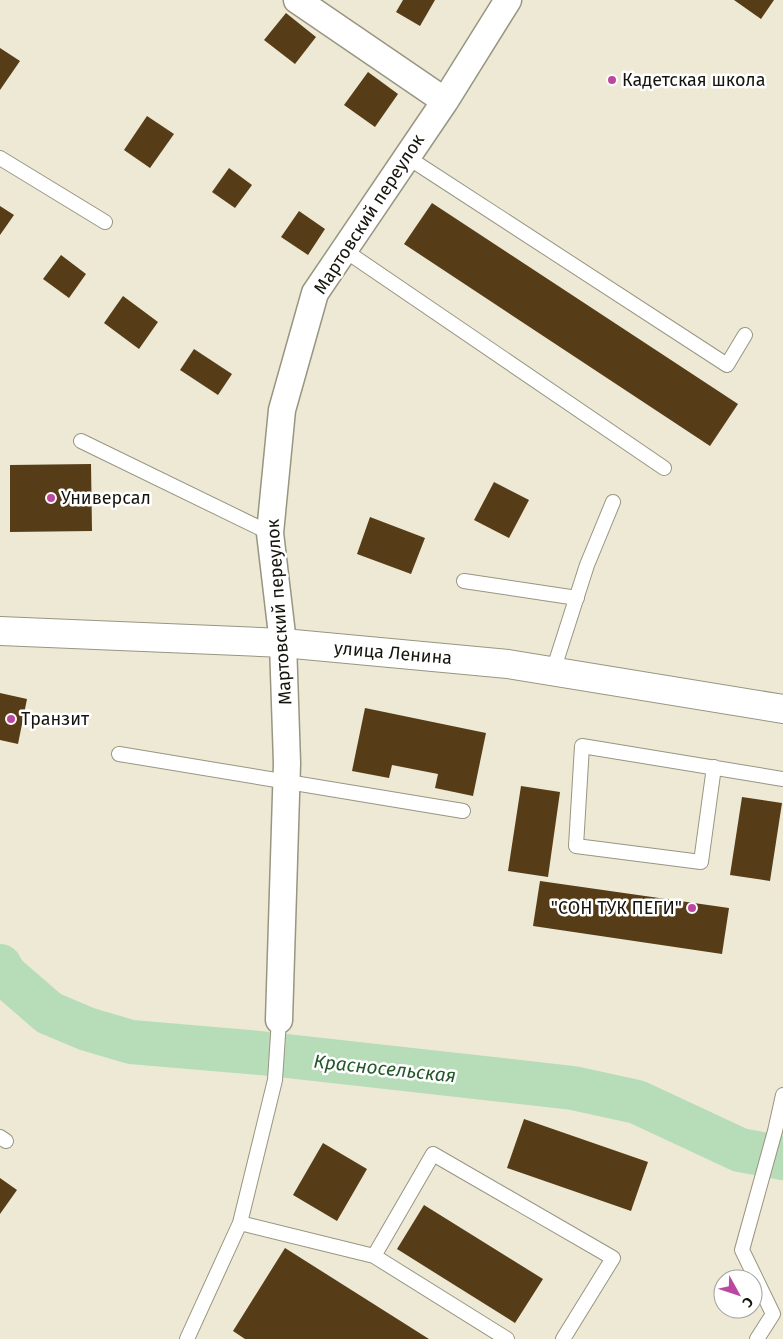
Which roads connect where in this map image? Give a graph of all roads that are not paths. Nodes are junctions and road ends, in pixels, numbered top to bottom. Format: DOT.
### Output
graph roads {
  1 [pos="297,0"];
  2 [pos="508,0"];
  3 [pos="444,101"];
  4 [pos="0,158"];
  5 [pos="407,158"];
  6 [pos="105,222"];
  7 [pos="344,250"];
  8 [pos="744,335"];
  9 [pos="81,441"];
  10 [pos="664,468"];
  11 [pos="613,502"];
  12 [pos="270,533"];
  13 [pos="464,581"];
  14 [pos="577,598"];
  15 [pos="0,631"];
  16 [pos="283,643"];
  17 [pos="553,671"];
  18 [pos="783,709"];
  19 [pos="119,754"];
  20 [pos="714,767"];
  21 [pos="783,779"];
  22 [pos="287,781"];
  23 [pos="463,811"];
  24 [pos="279,1020"];
  25 [pos="783,1095"];
  26 [pos="240,1223"];
  27 [pos="374,1256"];
  28 [pos="188,1339"];
  29 [pos="507,1339"];
  30 [pos="563,1339"];
  31 [pos="757,1339"];
  1 -- 3 [label="street"];
  2 -- 3 [label="street, Мартовский переулок"];
  3 -- 5 [label="street, Мартовский переулок"];
  4 -- 6 [label="lane"];
  5 -- 7 [label="street, Мартовский переулок"];
  5 -- 8 [label="lane"];
  7 -- 10 [label="lane"];
  7 -- 12 [label="street, Мартовский переулок"];
  9 -- 12 [label="lane"];
  11 -- 14 [label="lane"];
  12 -- 16 [label="street, Мартовский переулок"];
  13 -- 14 [label="lane"];
  14 -- 17 [label="lane"];
  15 -- 16 [label="main road, улица Ленина"];
  16 -- 17 [label="main road, улица Ленина"];
  16 -- 22 [label="street, Мартовский переулок"];
  17 -- 18 [label="main road, улица Ленина"];
  19 -- 22 [label="lane"];
  20 -- 20 [label="lane"];
  20 -- 21 [label="lane"];
  22 -- 23 [label="lane"];
  22 -- 24 [label="street, Мартовский переулок"];
  24 -- 26 [label="lane, Мартовский переулок"];
  25 -- 31 [label="lane"];
  26 -- 27 [label="lane"];
  26 -- 28 [label="lane, Мартовский переулок"];
  27 -- 29 [label="lane"];
  27 -- 30 [label="lane"];
}
